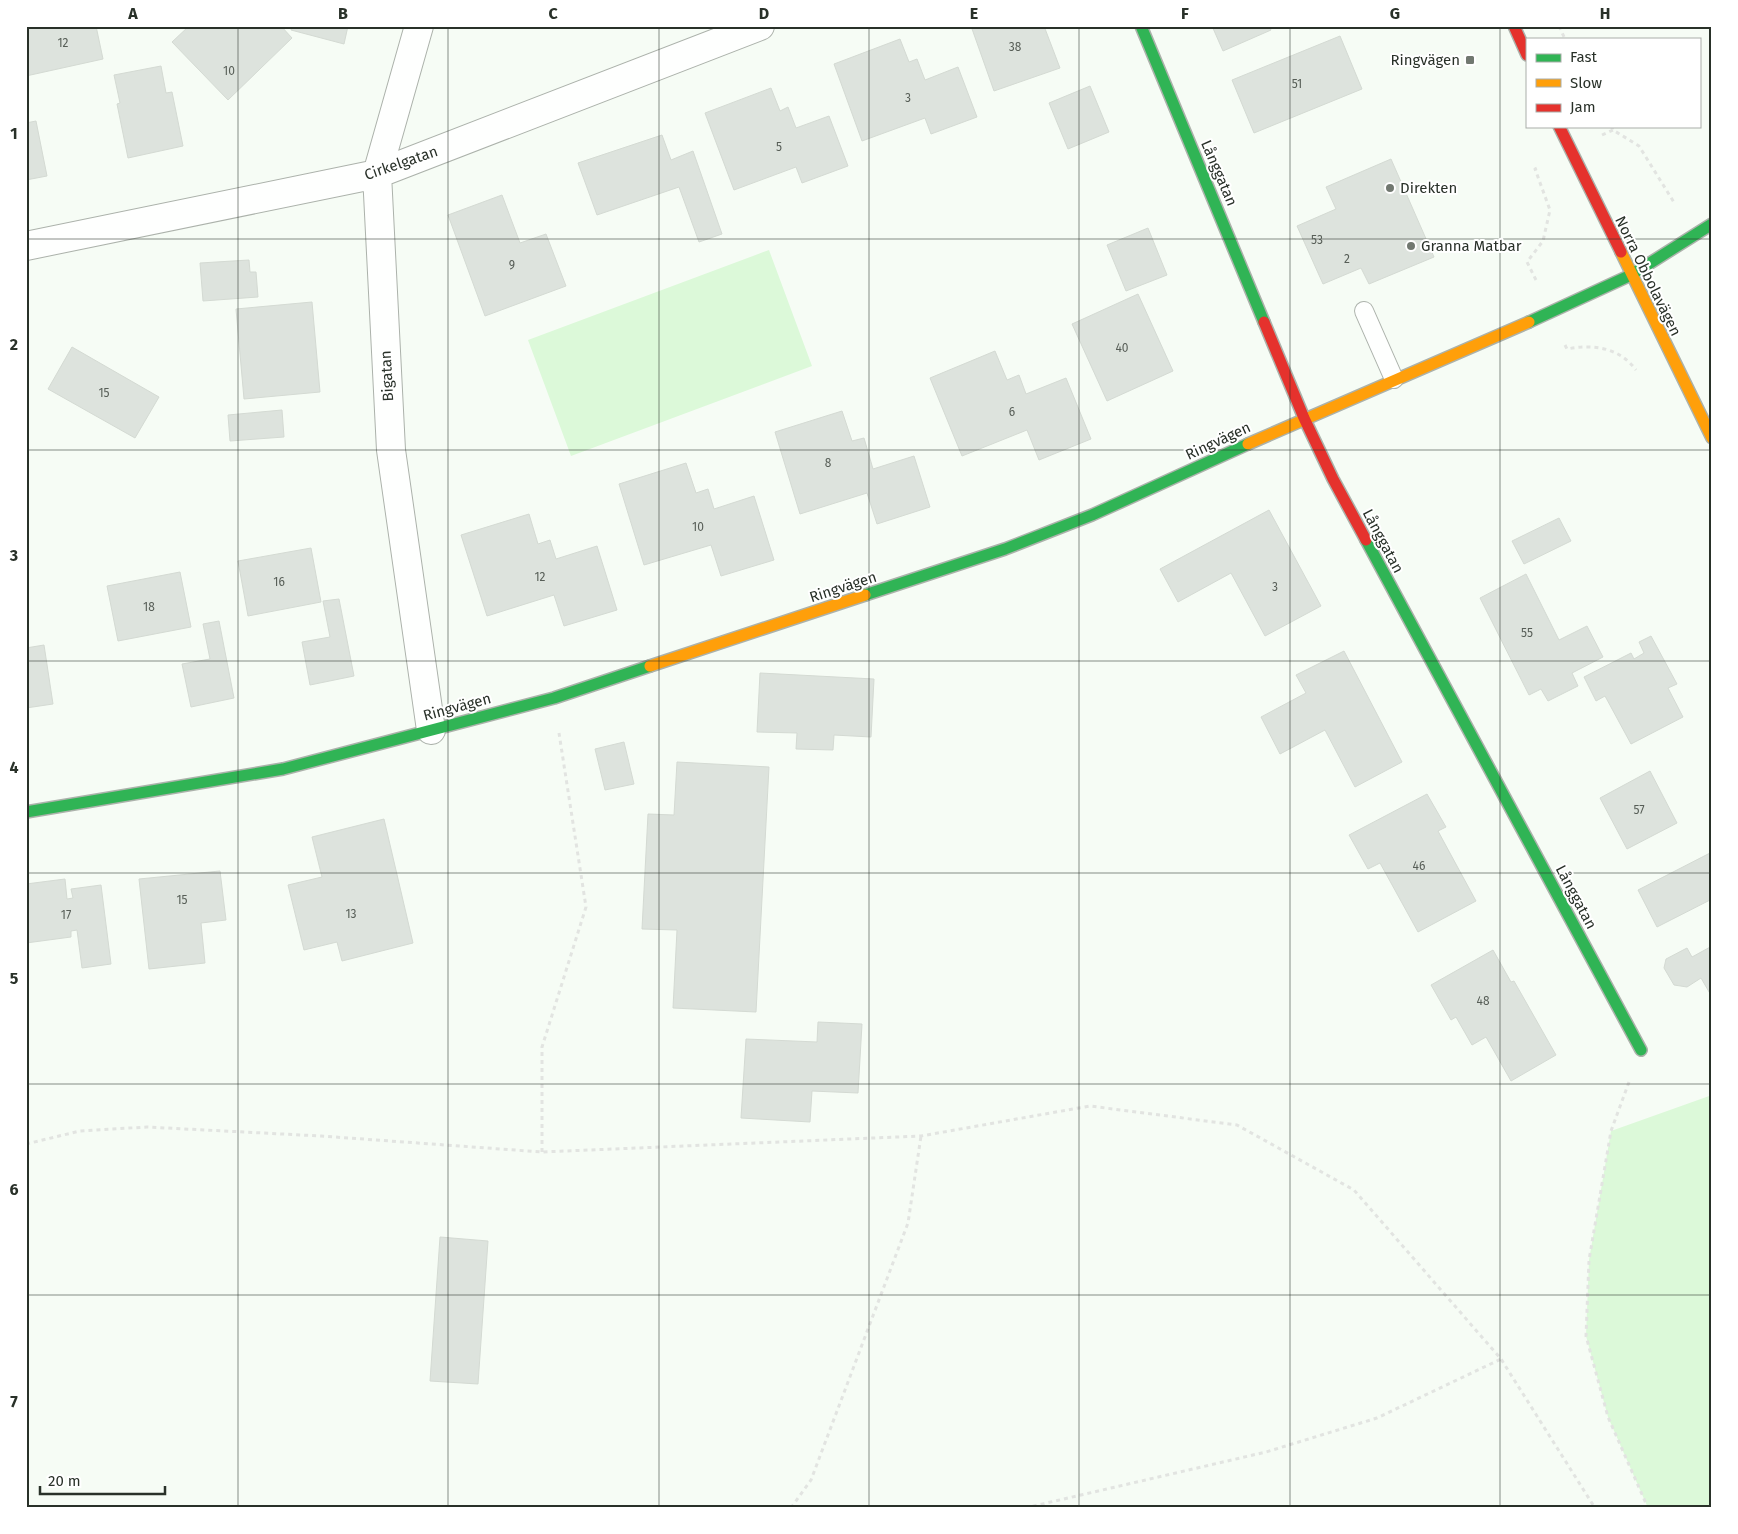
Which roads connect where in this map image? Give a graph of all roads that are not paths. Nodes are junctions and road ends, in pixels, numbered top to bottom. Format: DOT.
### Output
graph roads {
  1 [pos="419,26"];
  2 [pos="760,26"];
  3 [pos="1141,26"];
  4 [pos="1514,26"];
  5 [pos="1526,54"];
  6 [pos="1560,128"];
  7 [pos="377,174"];
  8 [pos="1712,224"];
  9 [pos="26,246"];
  10 [pos="1631,275"];
  11 [pos="1364,311"];
  12 [pos="1394,379"];
  13 [pos="1304,418"];
  14 [pos="1712,438"];
  15 [pos="431,730"];
  16 [pos="26,812"];
  17 [pos="1641,1050"];
  1 -- 7 [label="street, Bigatan"];
  2 -- 7 [label="street, Cirkelgatan"];
  3 -- 13 [label="street, Långgatan"];
  4 -- 5 [label="street"];
  6 -- 10 [label="street, Norra Obbolavägen"];
  7 -- 9 [label="street, Cirkelgatan"];
  7 -- 15 [label="street, Bigatan"];
  8 -- 10 [label="street, Ringvägen"];
  10 -- 12 [label="street, Ringvägen"];
  10 -- 14 [label="street, Norra Obbolavägen"];
  11 -- 12 [label="lane"];
  12 -- 13 [label="street, Ringvägen"];
  13 -- 15 [label="street, Ringvägen"];
  13 -- 17 [label="street, Långgatan"];
  15 -- 16 [label="street, Ringvägen"];
}
